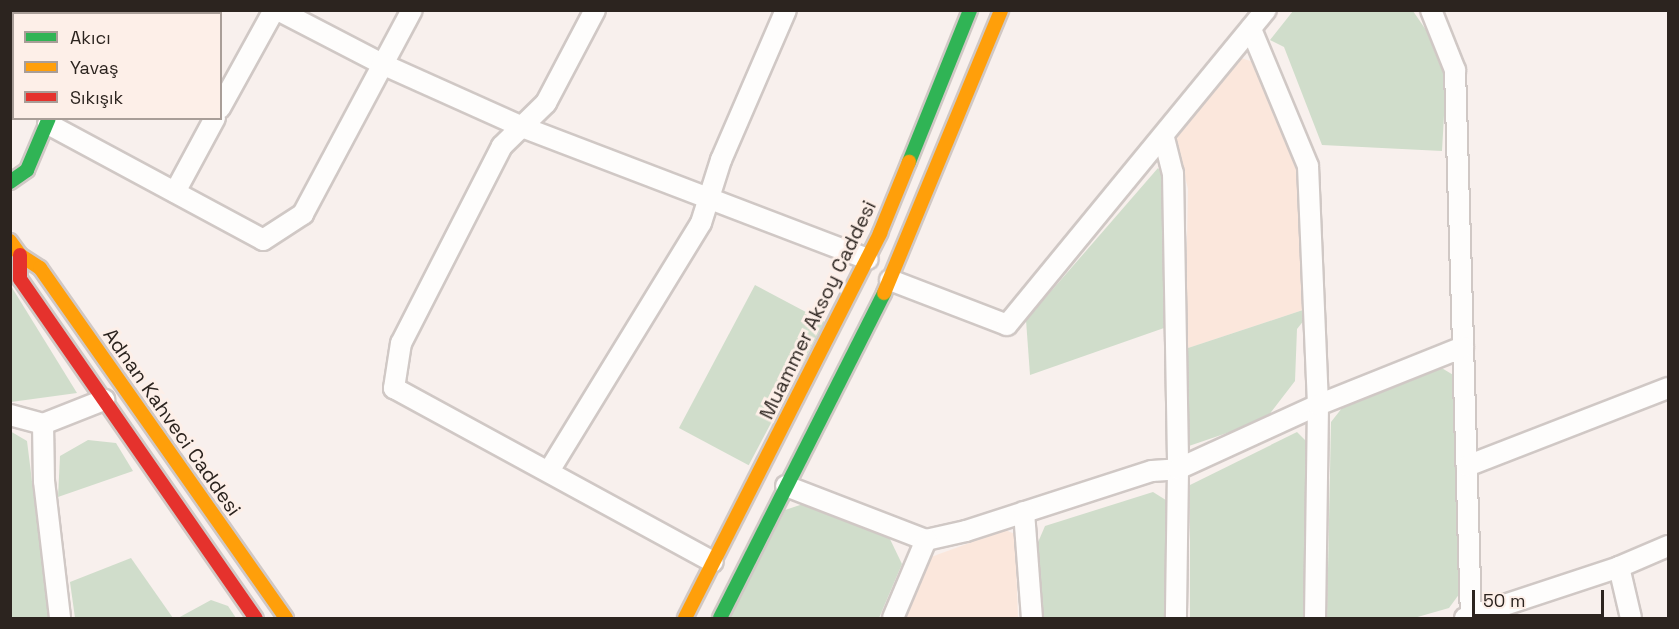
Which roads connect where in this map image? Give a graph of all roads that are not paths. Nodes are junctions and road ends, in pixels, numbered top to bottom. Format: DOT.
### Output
graph roads {
  1 [pos="276,10"];
  2 [pos="412,10"];
  3 [pos="595,10"];
  4 [pos="786,10"];
  5 [pos="970,10"];
  6 [pos="1001,10"];
  7 [pos="1266,10"];
  8 [pos="1431,10"];
  9 [pos="1251,29"];
  10 [pos="382,64"];
  11 [pos="222,104"];
  12 [pos="214,120"];
  13 [pos="49,121"];
  14 [pos="522,127"];
  15 [pos="1164,138"];
  16 [pos="10,182"];
  17 [pos="174,192"];
  18 [pos="710,198"];
  19 [pos="10,241"];
  20 [pos="20,255"];
  21 [pos="868,259"];
  22 [pos="890,280"];
  23 [pos="1463,347"];
  24 [pos="1668,388"];
  25 [pos="104,400"];
  26 [pos="1318,405"];
  27 [pos="10,415"];
  28 [pos="43,424"];
  29 [pos="1467,466"];
  30 [pos="1178,470"];
  31 [pos="549,471"];
  32 [pos="786,486"];
  33 [pos="1024,512"];
  34 [pos="926,540"];
  35 [pos="1668,546"];
  36 [pos="713,562"];
  37 [pos="1619,567"];
  38 [pos="60,618"];
  39 [pos="256,618"];
  40 [pos="286,618"];
  41 [pos="686,618"];
  42 [pos="720,618"];
  43 [pos="892,618"];
  44 [pos="1032,618"];
  45 [pos="1176,618"];
  46 [pos="1315,618"];
  47 [pos="1469,618"];
  48 [pos="1631,618"];
  1 -- 10 [label="street"];
  1 -- 11 [label="street"];
  2 -- 10 [label="street"];
  3 -- 14 [label="street"];
  4 -- 18 [label="street"];
  5 -- 21 [label="main road, Muammer Aksoy Caddesi"];
  6 -- 22 [label="main road"];
  7 -- 9 [label="street"];
  8 -- 23 [label="street"];
  9 -- 15 [label="street"];
  9 -- 26 [label="street"];
  10 -- 14 [label="street"];
  10 -- 17 [label="street"];
  12 -- 17 [label="street"];
  13 -- 16 [label="main road"];
  13 -- 17 [label="street"];
  14 -- 18 [label="street"];
  14 -- 31 [label="street"];
  15 -- 22 [label="street"];
  15 -- 30 [label="street"];
  18 -- 21 [label="street"];
  18 -- 31 [label="street"];
  19 -- 20 [label="main road, Adnan Kahveci Caddesi"];
  20 -- 25 [label="main road, Adnan Kahveci Caddesi"];
  20 -- 40 [label="main road, Adnan Kahveci Caddesi"];
  21 -- 36 [label="main road, Muammer Aksoy Caddesi"];
  22 -- 32 [label="main road"];
  23 -- 26 [label="street"];
  23 -- 29 [label="street"];
  24 -- 29 [label="street"];
  25 -- 28 [label="street"];
  25 -- 39 [label="main road, Adnan Kahveci Caddesi"];
  26 -- 30 [label="street"];
  26 -- 46 [label="street"];
  27 -- 28 [label="street"];
  28 -- 38 [label="street"];
  29 -- 47 [label="street"];
  30 -- 33 [label="street"];
  30 -- 45 [label="street"];
  31 -- 36 [label="street"];
  32 -- 34 [label="street"];
  32 -- 42 [label="main road"];
  33 -- 34 [label="street"];
  33 -- 44 [label="street"];
  34 -- 43 [label="street"];
  35 -- 37 [label="street"];
  36 -- 41 [label="main road, Muammer Aksoy Caddesi"];
  37 -- 47 [label="street"];
  37 -- 48 [label="street"];
}
